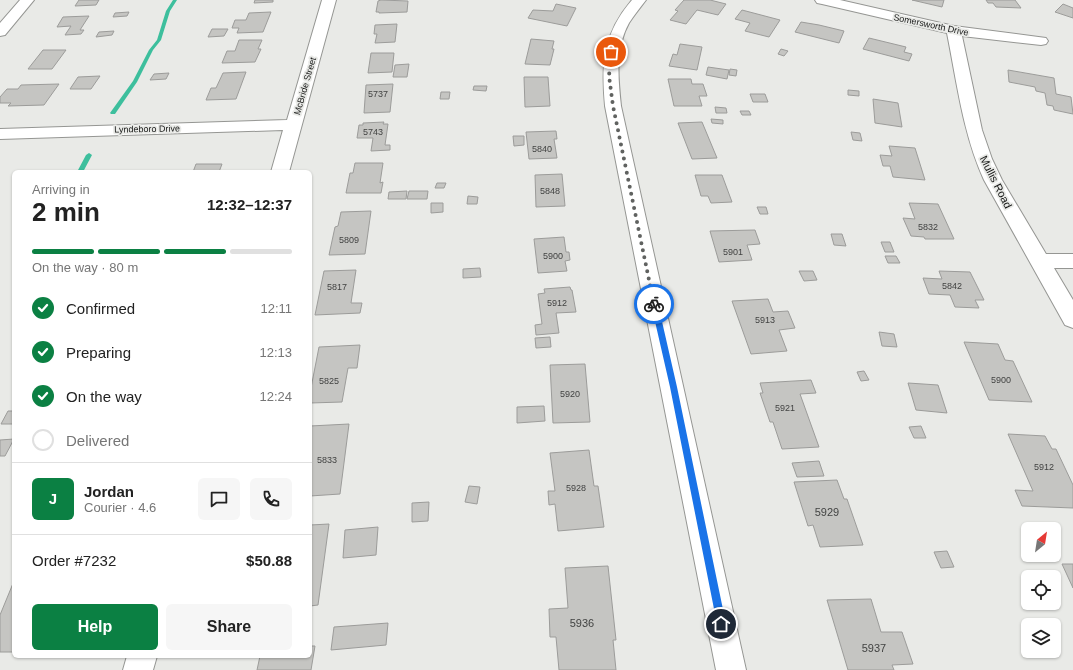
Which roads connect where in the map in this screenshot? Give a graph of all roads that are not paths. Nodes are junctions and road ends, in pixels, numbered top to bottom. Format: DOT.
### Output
graph roads {
  1 [pos="26,0"];
  2 [pos="329,0"];
  3 [pos="639,0"];
  4 [pos="822,0"];
  5 [pos="859,4"];
  6 [pos="954,30"];
  7 [pos="0,32"];
  8 [pos="1041,41"];
  9 [pos="294,125"];
  10 [pos="0,134"];
  11 [pos="281,170"];
  12 [pos="1039,261"];
  13 [pos="1073,261"];
  14 [pos="1073,319"];
  15 [pos="141,658"];
  16 [pos="138,670"];
  17 [pos="731,670"];
  1 -- 7 [label="street"];
  2 -- 9 [label="street, McBride Street"];
  3 -- 17 [label="street"];
  4 -- 5 [label="street, Somersworth Drive"];
  5 -- 6 [label="street, Somersworth Drive"];
  6 -- 8 [label="street, Somersworth Drive"];
  6 -- 12 [label="street, Mullis Road"];
  9 -- 10 [label="street, Lyndeboro Drive"];
  9 -- 11 [label="street, McBride Street"];
  12 -- 13 [label="street"];
  12 -- 14 [label="street, Mullis Road"];
  15 -- 16 [label="street"];
}
